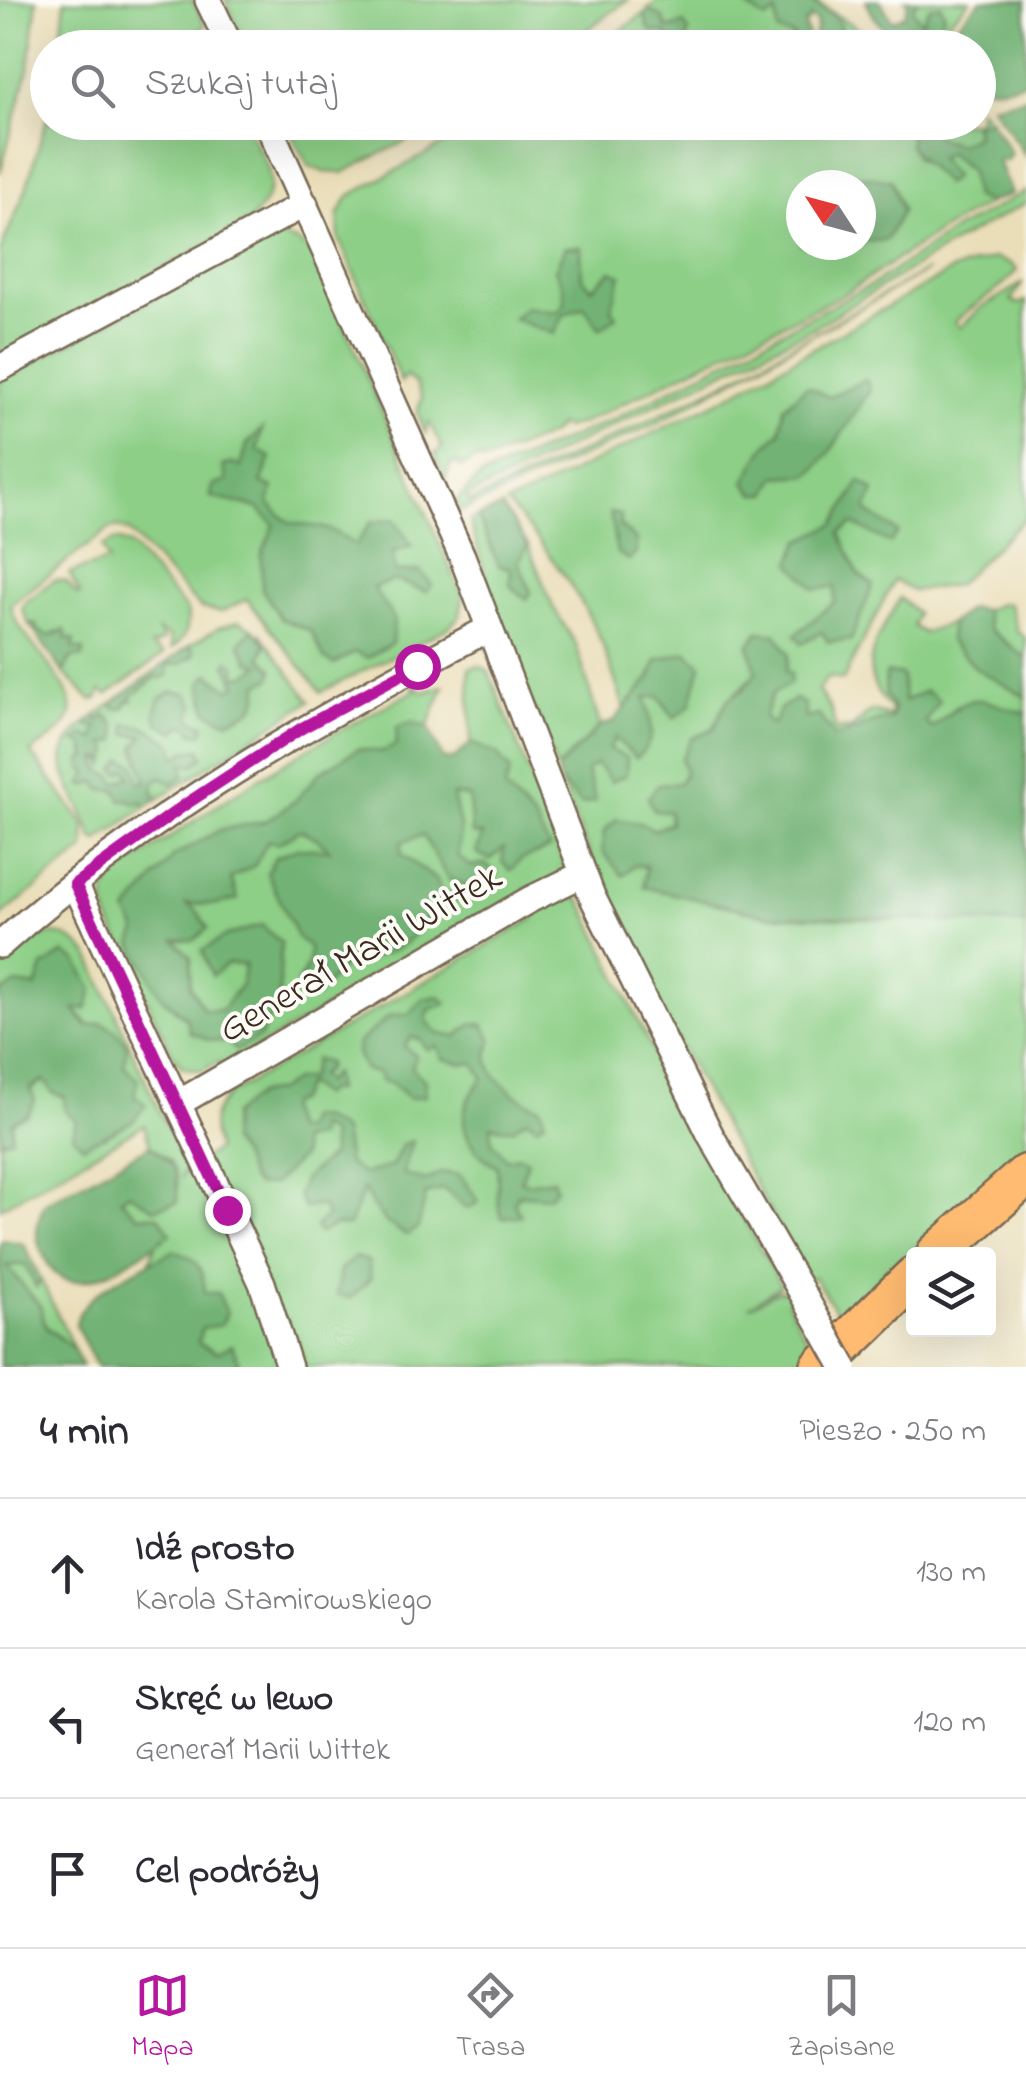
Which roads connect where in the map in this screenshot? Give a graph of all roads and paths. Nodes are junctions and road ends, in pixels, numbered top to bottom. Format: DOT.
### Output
graph roads {
  1 [pos="208,0"];
  2 [pos="222,30"];
  3 [pos="275,140"];
  4 [pos="306,204"];
  5 [pos="0,368"];
  6 [pos="488,629"];
  7 [pos="583,874"];
  8 [pos="75,884"];
  9 [pos="0,945"];
  10 [pos="178,1104"];
  11 [pos="1026,1175"];
  12 [pos="945,1247"];
  13 [pos="906,1285"];
  14 [pos="289,1367"];
  15 [pos="821,1367"];
  16 [pos="844,1367"];
  1 -- 2 [label="street"];
  3 -- 4 [label="street"];
  4 -- 5 [label="street"];
  4 -- 6 [label="street"];
  6 -- 7 [label="street"];
  6 -- 8 [label="street"];
  7 -- 10 [label="street, Generał Marii Wittek"];
  7 -- 16 [label="street, bridge"];
  8 -- 9 [label="street"];
  8 -- 10 [label="street"];
  10 -- 14 [label="street"];
  11 -- 12 [label="highway"];
  13 -- 15 [label="highway"];
}
